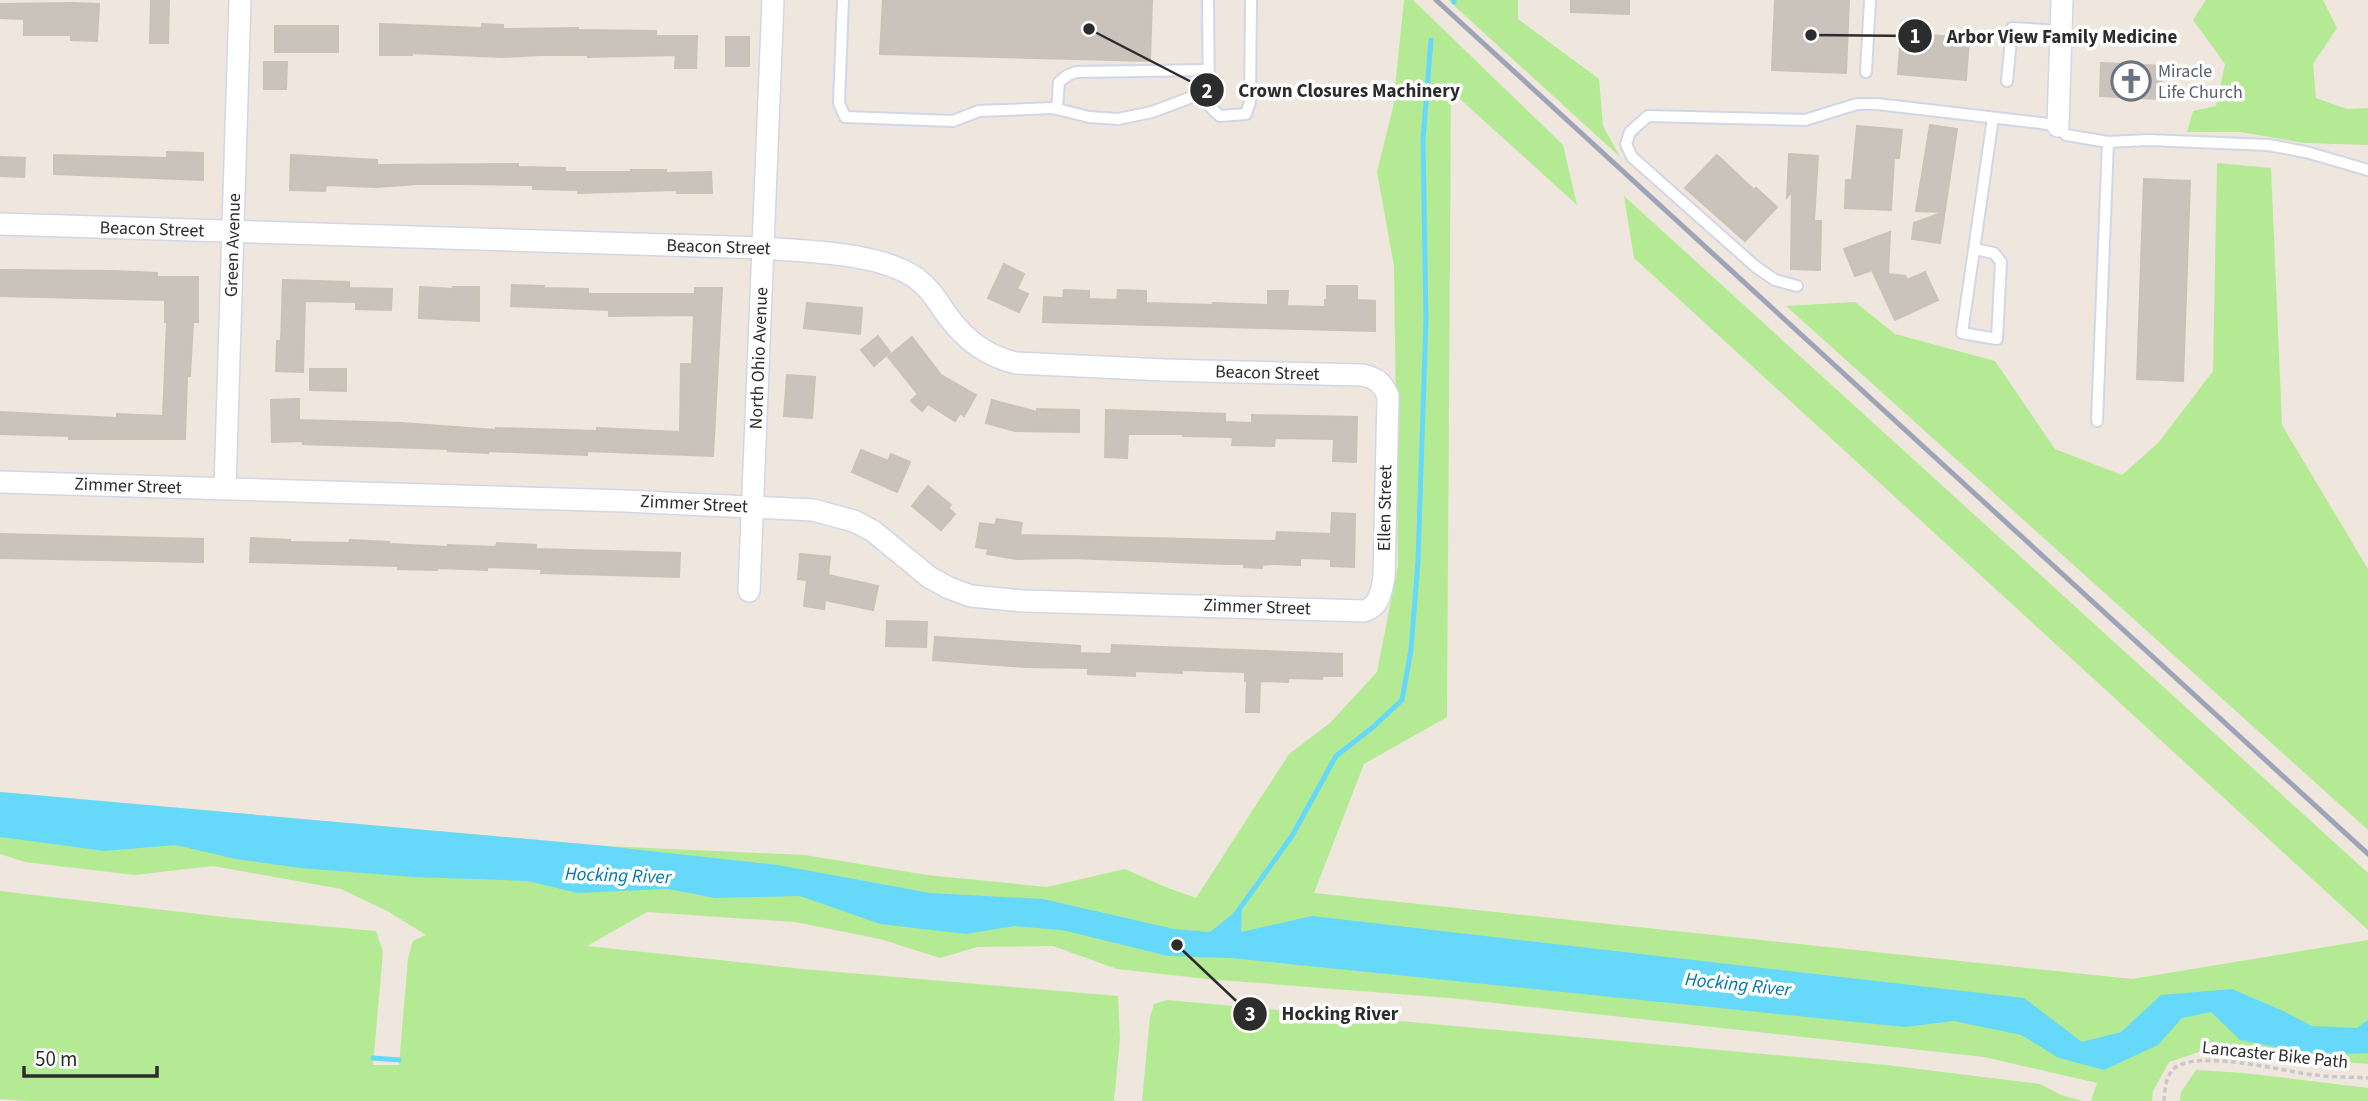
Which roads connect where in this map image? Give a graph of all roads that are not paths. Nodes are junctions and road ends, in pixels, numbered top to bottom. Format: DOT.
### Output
graph roads {
  1 [pos="240,0"];
  2 [pos="773,0"];
  3 [pos="843,0"];
  4 [pos="1208,0"];
  5 [pos="1251,0"];
  6 [pos="1870,0"];
  7 [pos="2062,0"];
  8 [pos="2060,31"];
  9 [pos="1208,70"];
  10 [pos="1866,72"];
  11 [pos="2007,81"];
  12 [pos="1208,92"];
  13 [pos="1058,109"];
  14 [pos="1993,118"];
  15 [pos="2058,126"];
  16 [pos="2108,142"];
  17 [pos="2368,170"];
  18 [pos="0,224"];
  19 [pos="234,231"];
  20 [pos="763,248"];
  21 [pos="1975,249"];
  22 [pos="1797,286"];
  23 [pos="1388,396"];
  24 [pos="2097,421"];
  25 [pos="0,482"];
  26 [pos="225,488"];
  27 [pos="751,506"];
  28 [pos="749,591"];
  29 [pos="1364,611"];
  1 -- 19 [label="street, Green Avenue"];
  2 -- 20 [label="street, North Ohio Avenue"];
  3 -- 13 [label="lane"];
  4 -- 9 [label="lane"];
  5 -- 12 [label="lane"];
  6 -- 10 [label="lane"];
  7 -- 8 [label="street"];
  8 -- 11 [label="lane"];
  8 -- 15 [label="street"];
  9 -- 12 [label="lane"];
  9 -- 13 [label="lane"];
  12 -- 13 [label="lane"];
  14 -- 15 [label="lane"];
  14 -- 21 [label="lane"];
  14 -- 22 [label="lane"];
  15 -- 16 [label="lane"];
  16 -- 17 [label="lane"];
  16 -- 24 [label="lane"];
  18 -- 19 [label="street, Beacon Street"];
  19 -- 20 [label="street, Beacon Street"];
  19 -- 26 [label="street, Green Avenue"];
  20 -- 23 [label="street, Beacon Street"];
  20 -- 27 [label="street, North Ohio Avenue"];
  21 -- 21 [label="lane"];
  23 -- 29 [label="street, Ellen Street"];
  25 -- 26 [label="street, Zimmer Street"];
  26 -- 27 [label="street, Zimmer Street"];
  27 -- 28 [label="street, North Ohio Avenue"];
  27 -- 29 [label="street, Zimmer Street"];
}
